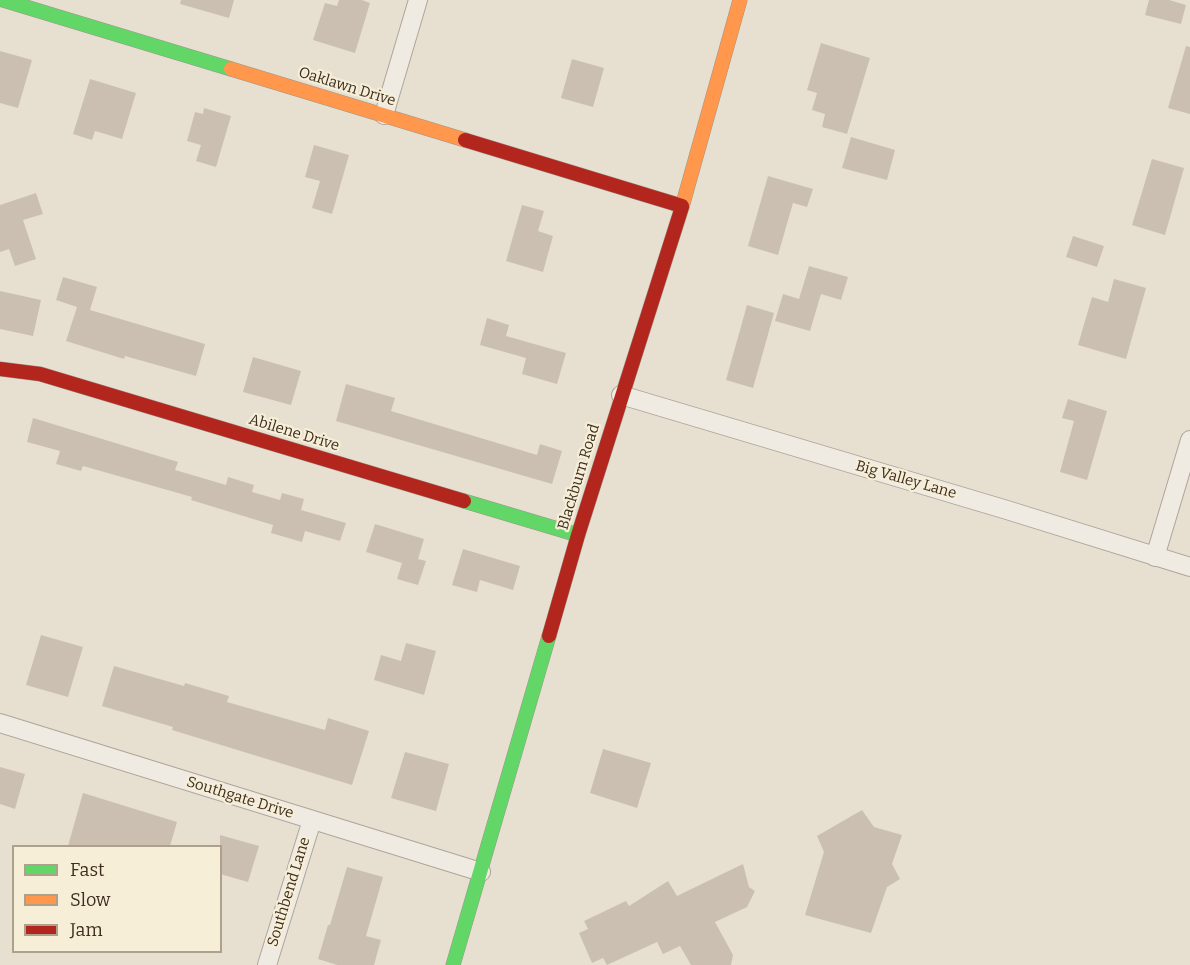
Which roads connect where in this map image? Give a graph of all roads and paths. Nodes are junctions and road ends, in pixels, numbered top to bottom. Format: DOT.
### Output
graph roads {
  1 [pos="3,0"];
  2 [pos="418,0"];
  3 [pos="740,0"];
  4 [pos="384,115"];
  5 [pos="681,206"];
  6 [pos="0,369"];
  7 [pos="621,395"];
  8 [pos="1190,440"];
  9 [pos="578,535"];
  10 [pos="1155,557"];
  11 [pos="1190,567"];
  12 [pos="0,723"];
  13 [pos="312,820"];
  14 [pos="481,872"];
  15 [pos="267,965"];
  16 [pos="453,965"];
  1 -- 4 [label="street, Oaklawn Drive"];
  2 -- 4 [label="street"];
  3 -- 5 [label="street, Blackburn Road"];
  4 -- 5 [label="street, Oaklawn Drive"];
  5 -- 7 [label="street, Blackburn Road"];
  6 -- 9 [label="street, Abilene Drive"];
  7 -- 9 [label="street, Blackburn Road"];
  7 -- 10 [label="street, Big Valley Lane"];
  8 -- 10 [label="street"];
  9 -- 14 [label="street, Blackburn Road"];
  10 -- 11 [label="street, Big Valley Lane"];
  12 -- 13 [label="street, Southgate Drive"];
  13 -- 14 [label="street, Southgate Drive"];
  13 -- 15 [label="street, Southbend Lane"];
  14 -- 16 [label="street, Blackburn Road"];
}
